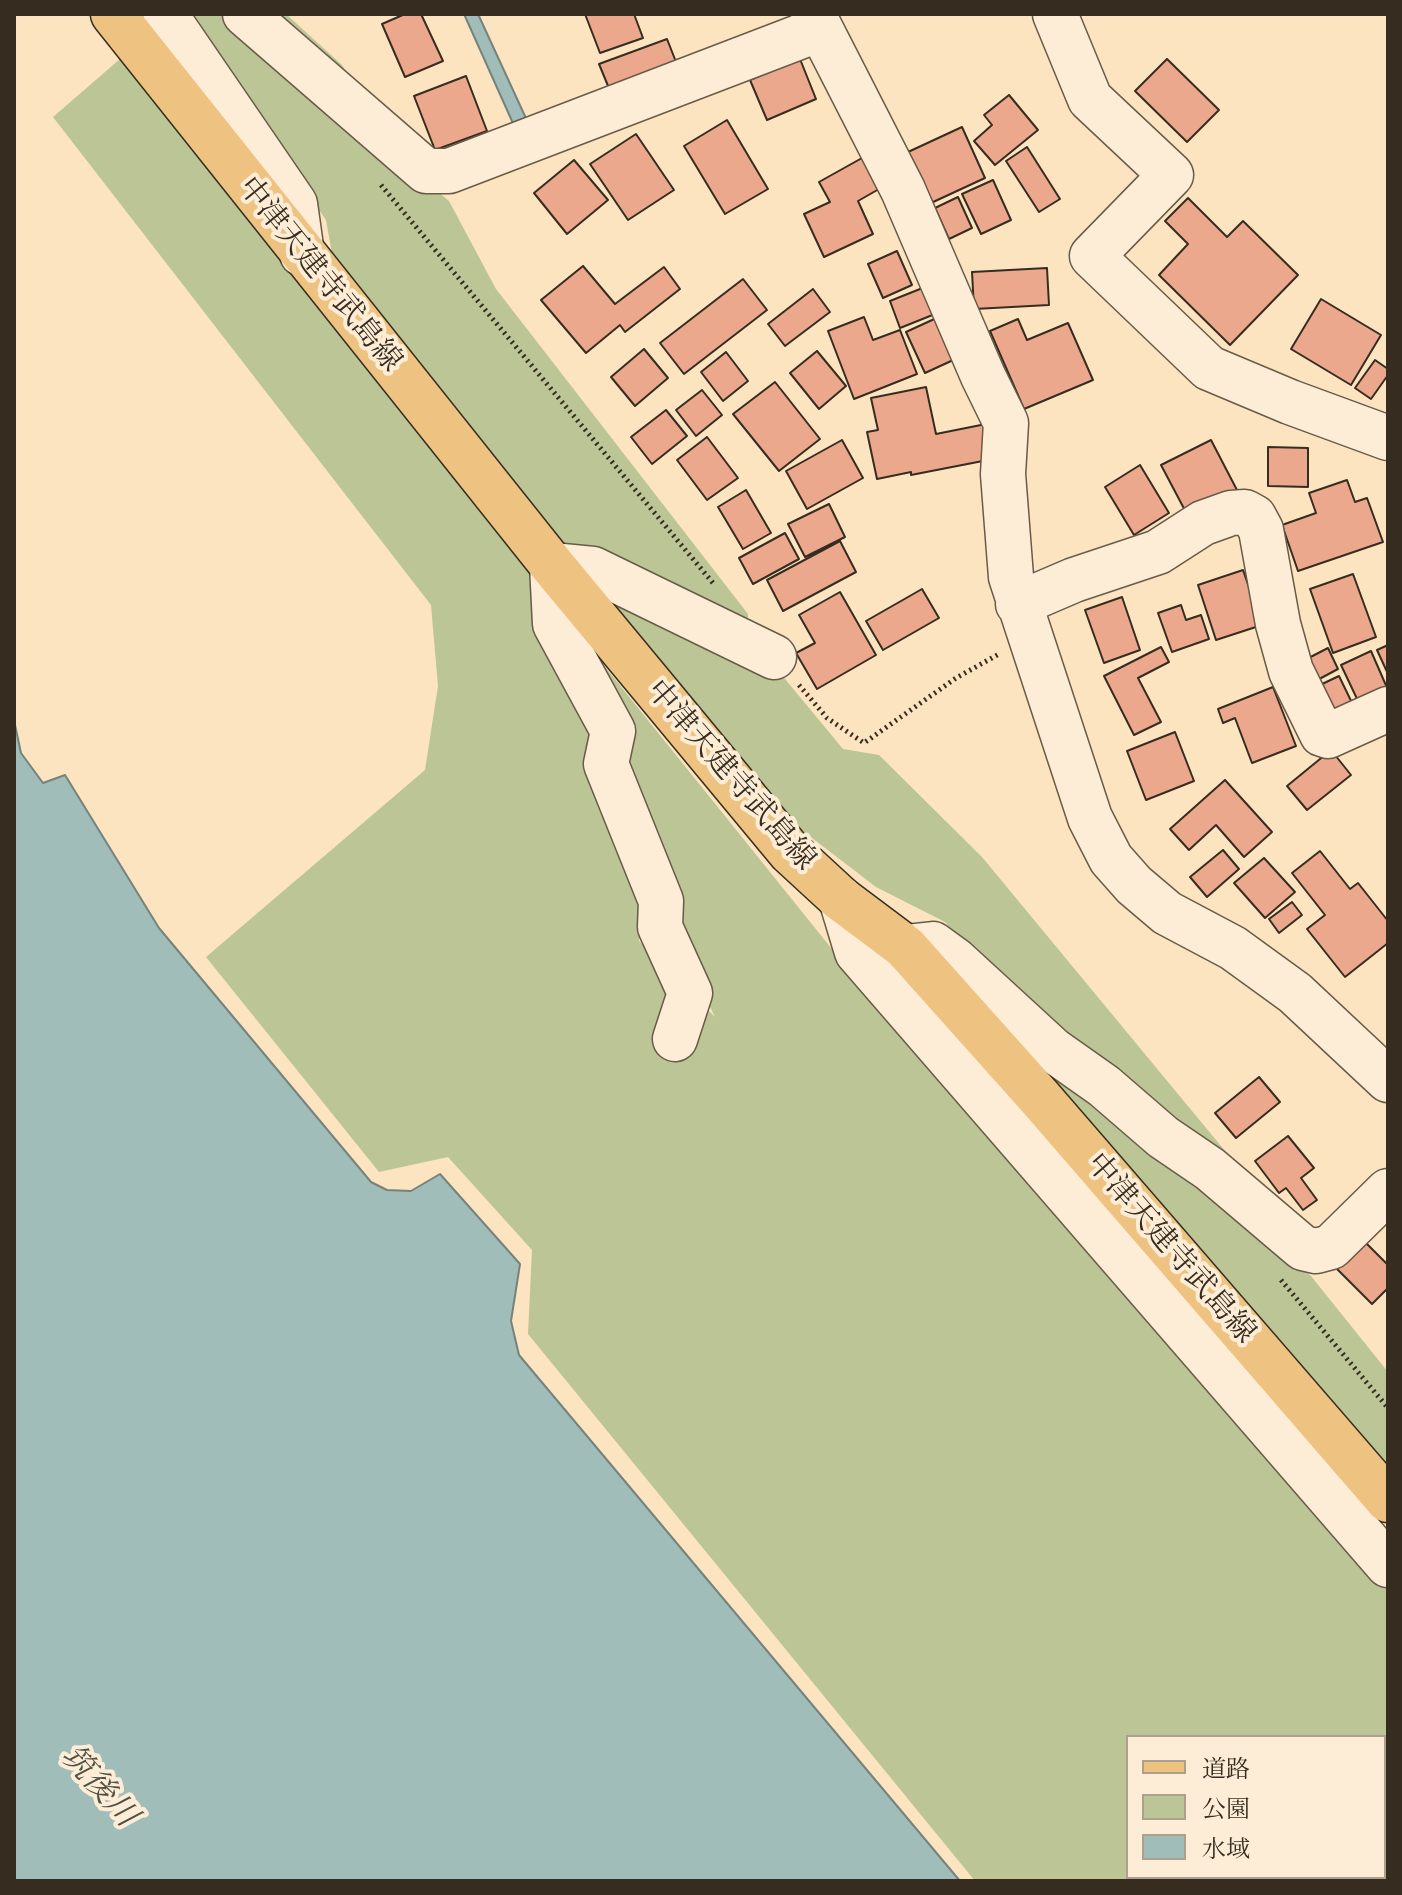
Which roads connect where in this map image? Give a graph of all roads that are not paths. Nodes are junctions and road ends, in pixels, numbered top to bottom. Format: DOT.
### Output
graph roads {
  1 [pos="113,14"];
  2 [pos="165,14"];
  3 [pos="245,14"];
  4 [pos="1055,14"];
  5 [pos="816,21"];
  6 [pos="302,254"];
  7 [pos="1388,438"];
  8 [pos="552,565"];
  9 [pos="1024,620"];
  10 [pos="774,657"];
  11 [pos="1388,709"];
  12 [pos="841,899"];
  13 [pos="905,947"];
  14 [pos="675,1039"];
  15 [pos="1388,1080"];
  16 [pos="1388,1191"];
  17 [pos="1388,1500"];
  18 [pos="1388,1565"];
  1 -- 6 [label="main road, 中津天建寺武島線"];
  2 -- 6 [label="street"];
  3 -- 5 [label="street"];
  4 -- 7 [label="street"];
  5 -- 9 [label="street"];
  6 -- 8 [label="main road, 中津天建寺武島線"];
  8 -- 10 [label="street"];
  8 -- 12 [label="main road, 中津天建寺武島線"];
  8 -- 14 [label="street"];
  9 -- 11 [label="street"];
  9 -- 15 [label="street"];
  12 -- 13 [label="main road, 中津天建寺武島線"];
  12 -- 18 [label="street"];
  13 -- 16 [label="street"];
  13 -- 17 [label="main road, 中津天建寺武島線"];
}
